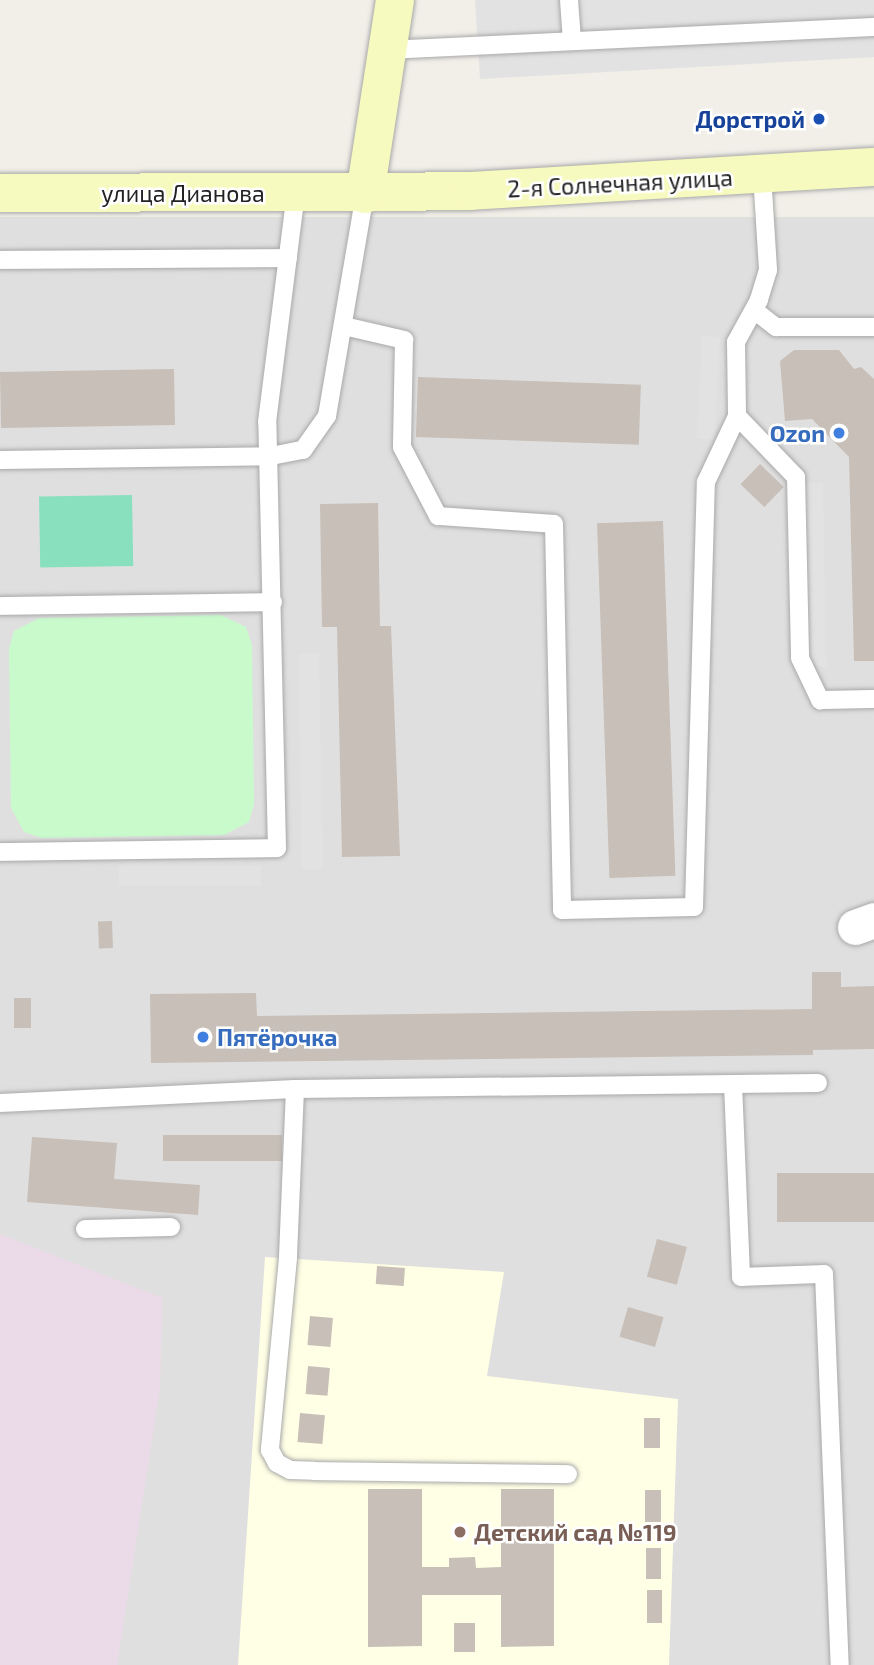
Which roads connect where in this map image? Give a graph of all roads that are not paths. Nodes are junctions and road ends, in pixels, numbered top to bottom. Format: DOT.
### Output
graph roads {
  1 [pos="395,0"];
  2 [pos="569,0"];
  3 [pos="874,27"];
  4 [pos="572,41"];
  5 [pos="385,50"];
  6 [pos="874,167"];
  7 [pos="762,174"];
  8 [pos="0,193"];
  9 [pos="296,193"];
  10 [pos="365,194"];
  11 [pos="288,258"];
  12 [pos="0,260"];
  13 [pos="754,310"];
  14 [pos="344,326"];
  15 [pos="874,327"];
  16 [pos="737,416"];
  17 [pos="271,456"];
  18 [pos="0,460"];
  19 [pos="273,602"];
  20 [pos="0,606"];
  21 [pos="874,699"];
  22 [pos="0,852"];
  23 [pos="818,1083"];
  24 [pos="733,1084"];
  25 [pos="295,1089"];
  26 [pos="0,1103"];
  27 [pos="171,1227"];
  28 [pos="85,1229"];
  29 [pos="568,1474"];
  30 [pos="840,1665"];
  1 -- 5 [label="main road"];
  2 -- 4 [label="lane"];
  3 -- 4 [label="lane"];
  4 -- 5 [label="lane"];
  5 -- 10 [label="main road"];
  6 -- 7 [label="main road, 2-я Солнечная улица"];
  7 -- 10 [label="main road, 2-я Солнечная улица"];
  7 -- 13 [label="lane"];
  8 -- 9 [label="main road, улица Дианова"];
  9 -- 10 [label="main road, улица Дианова"];
  9 -- 11 [label="lane"];
  10 -- 14 [label="lane"];
  11 -- 12 [label="lane"];
  11 -- 17 [label="lane"];
  13 -- 15 [label="lane"];
  13 -- 16 [label="lane"];
  14 -- 16 [label="lane"];
  14 -- 17 [label="lane"];
  16 -- 21 [label="lane"];
  17 -- 18 [label="lane"];
  17 -- 19 [label="lane"];
  19 -- 20 [label="lane"];
  19 -- 22 [label="lane"];
  23 -- 24 [label="lane"];
  24 -- 25 [label="lane"];
  24 -- 30 [label="lane"];
  25 -- 26 [label="lane"];
  25 -- 29 [label="lane"];
  27 -- 28 [label="lane"];
}
